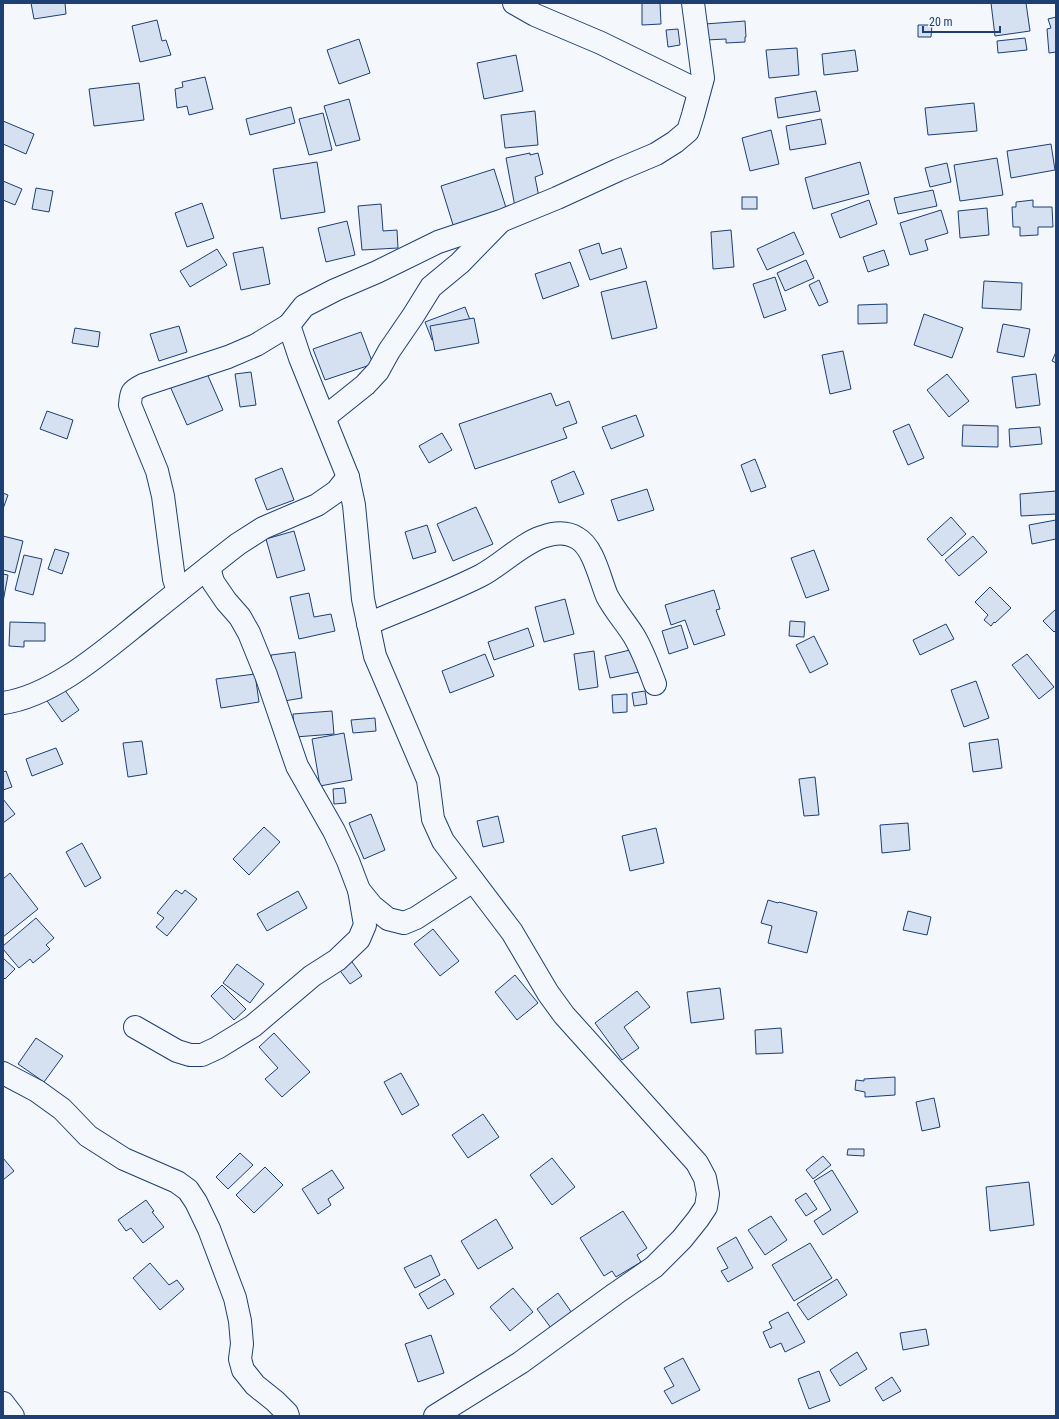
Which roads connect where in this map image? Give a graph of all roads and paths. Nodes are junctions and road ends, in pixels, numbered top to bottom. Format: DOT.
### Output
graph roads {
  1 [pos="514,3"];
  2 [pos="693,3"];
  3 [pos="699,91"];
  4 [pos="501,221"];
  5 [pos="290,326"];
  6 [pos="325,417"];
  7 [pos="348,477"];
  8 [pos="209,566"];
  9 [pos="178,591"];
  10 [pos="368,624"];
  11 [pos="655,684"];
  12 [pos="3,704"];
  13 [pos="473,881"];
  14 [pos="359,890"];
  15 [pos="135,1027"];
  16 [pos="3,1073"];
  17 [pos="3,1403"];
  18 [pos="13,1416"];
  19 [pos="288,1416"];
  20 [pos="435,1416"];
  1 -- 3 [label="street"];
  2 -- 3 [label="street"];
  3 -- 4 [label="street"];
  4 -- 5 [label="street"];
  4 -- 6 [label="street"];
  5 -- 6 [label="street"];
  5 -- 9 [label="street"];
  6 -- 7 [label="street"];
  7 -- 8 [label="street"];
  7 -- 10 [label="street"];
  8 -- 9 [label="street"];
  8 -- 14 [label="street"];
  9 -- 12 [label="street"];
  10 -- 11 [label="street"];
  10 -- 13 [label="street"];
  13 -- 14 [label="street"];
  13 -- 20 [label="street"];
  14 -- 15 [label="street"];
  16 -- 19 [label="street"];
  17 -- 18 [label="street"];
}
